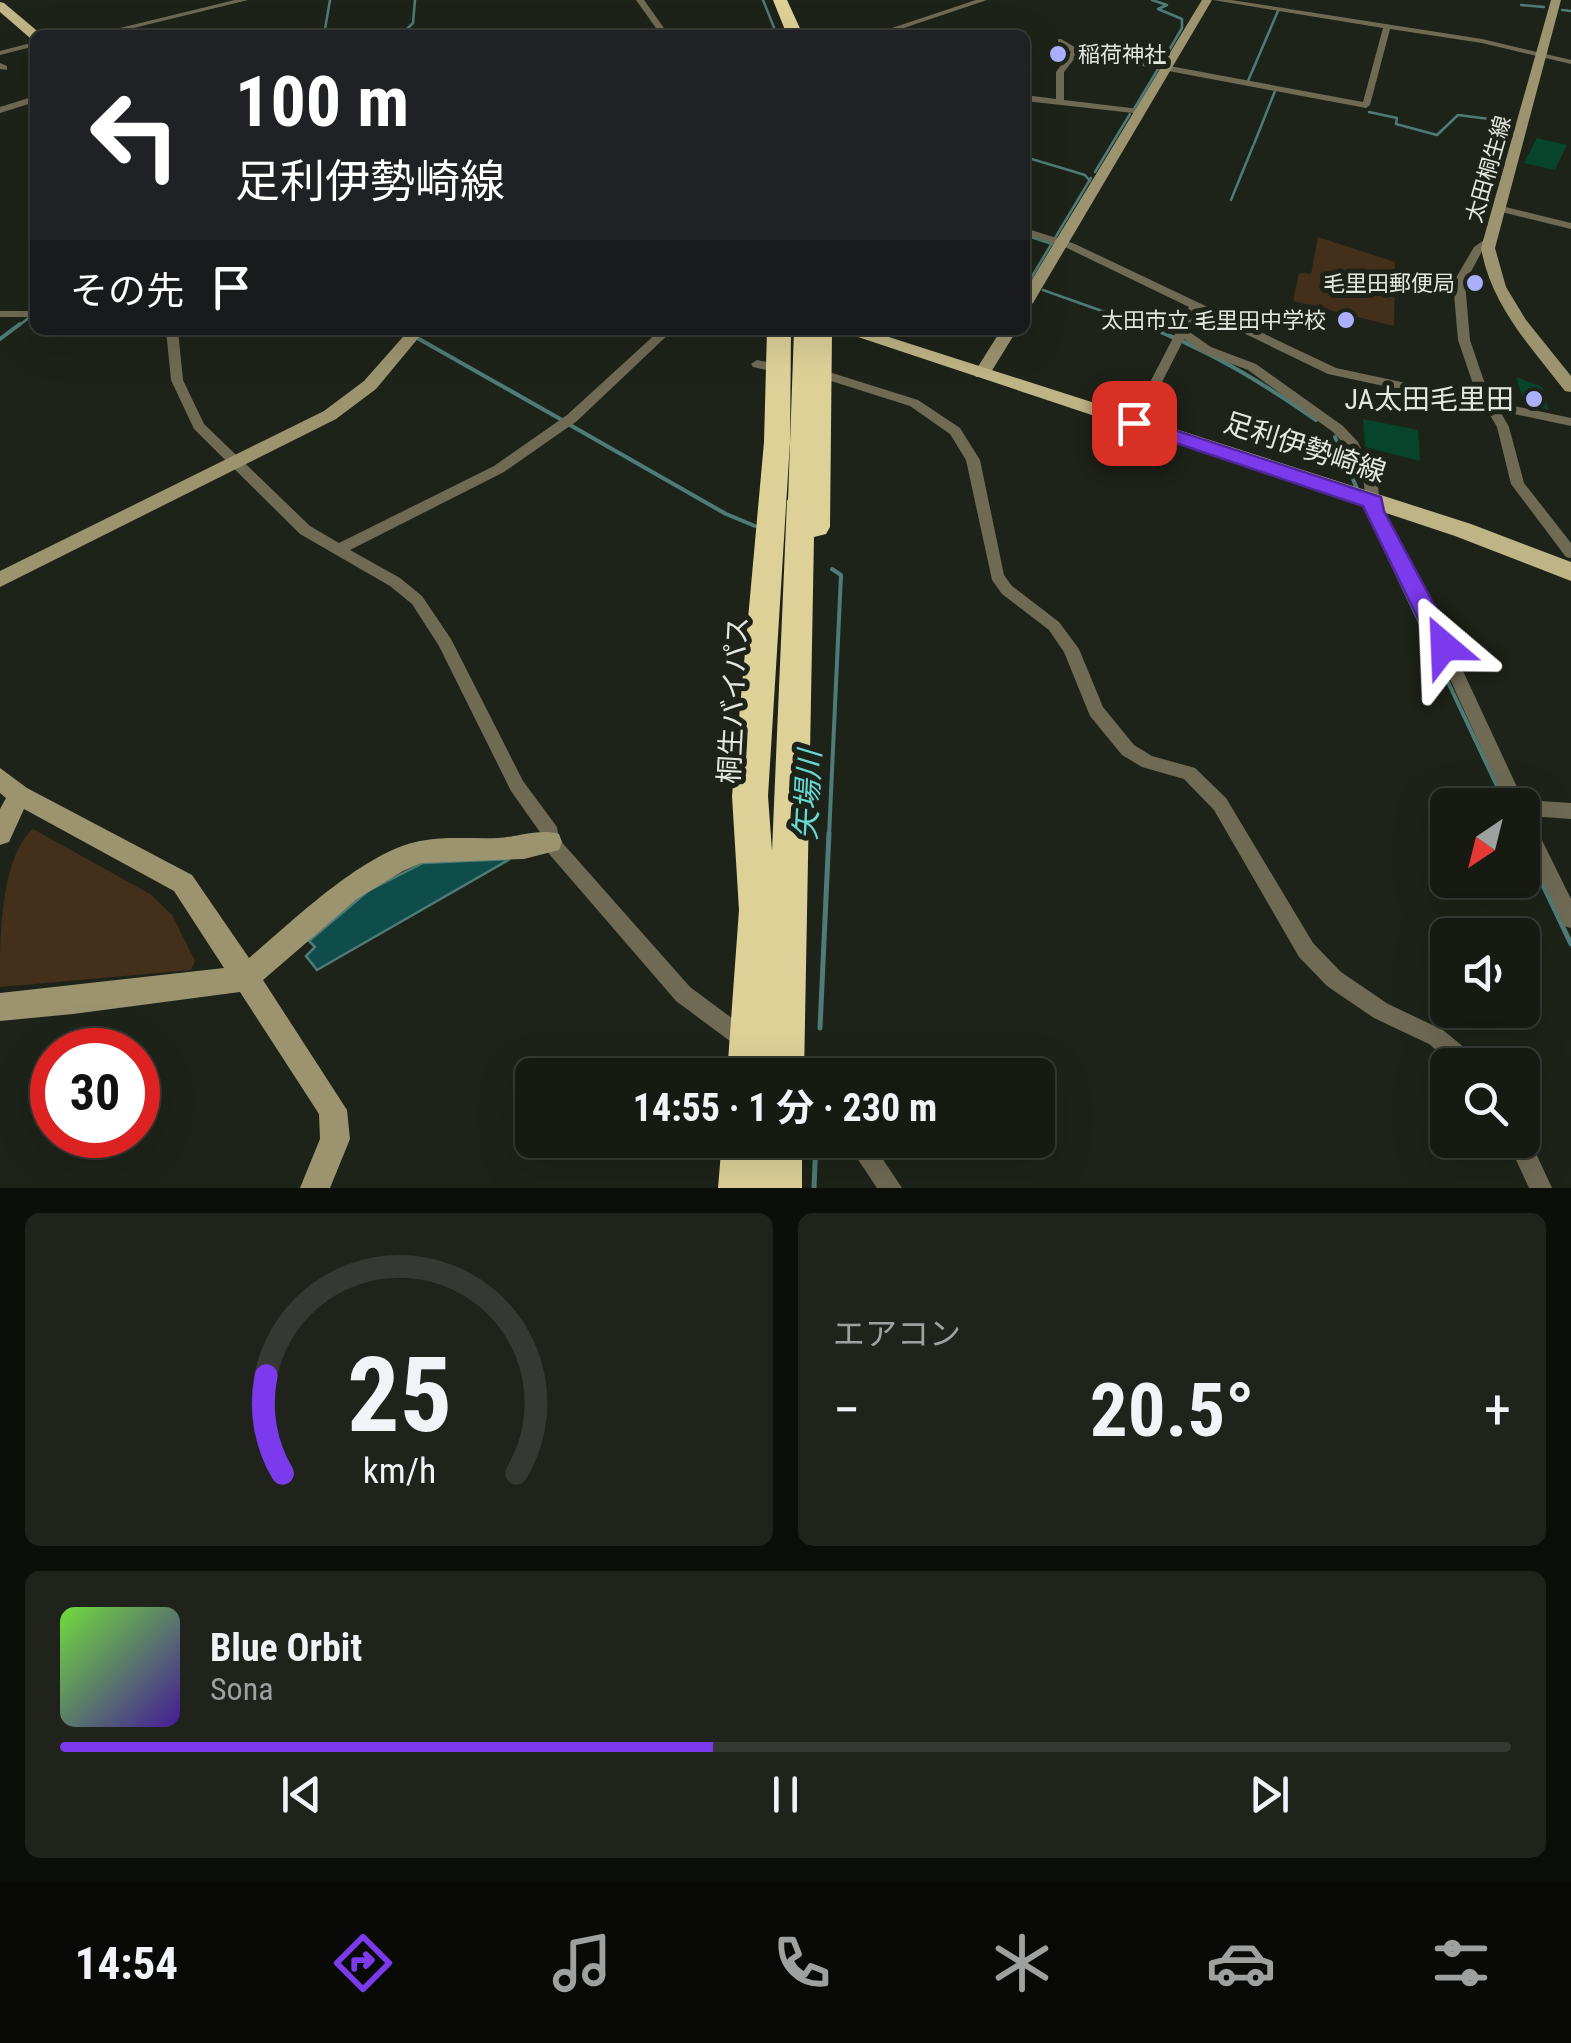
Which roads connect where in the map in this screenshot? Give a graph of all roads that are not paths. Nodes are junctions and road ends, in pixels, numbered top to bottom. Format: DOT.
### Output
graph roads {
  1 [pos="183,0"];
  2 [pos="244,0"];
  3 [pos="640,0"];
  4 [pos="983,0"];
  5 [pos="1207,0"];
  6 [pos="1217,0"];
  7 [pos="1556,0"];
  8 [pos="785,1"];
  9 [pos="197,9"];
  10 [pos="3,12"];
  11 [pos="1387,27"];
  12 [pos="115,30"];
  13 [pos="661,30"];
  14 [pos="786,30"];
  15 [pos="794,30"];
  16 [pos="805,30"];
  17 [pos="891,30"];
  18 [pos="30,31"];
  19 [pos="1061,41"];
  20 [pos="30,45"];
  21 [pos="1076,52"];
  22 [pos="0,53"];
  23 [pos="1540,55"];
  24 [pos="1571,62"];
  25 [pos="1165,68"];
  26 [pos="1030,99"];
  27 [pos="30,101"];
  28 [pos="1060,103"];
  29 [pos="0,110"];
  30 [pos="1138,112"];
  31 [pos="1497,208"];
  32 [pos="1571,226"];
  33 [pos="1030,233"];
  34 [pos="1056,241"];
  35 [pos="1488,242"];
  36 [pos="1030,293"];
  37 [pos="1194,306"];
  38 [pos="0,314"];
  39 [pos="30,314"];
  40 [pos="172,335"];
  41 [pos="412,335"];
  42 [pos="662,335"];
  43 [pos="777,335"];
  44 [pos="793,335"];
  45 [pos="807,335"];
  46 [pos="820,335"];
  47 [pos="863,335"];
  48 [pos="1006,335"];
  49 [pos="1179,336"];
  50 [pos="766,367"];
  51 [pos="819,371"];
  52 [pos="982,373"];
  53 [pos="1571,387"];
  54 [pos="1493,408"];
  55 [pos="1571,422"];
  56 [pos="1134,423"];
  57 [pos="234,463"];
  58 [pos="793,501"];
  59 [pos="1373,502"];
  60 [pos="338,550"];
  61 [pos="1571,553"];
  62 [pos="1571,572"];
  63 [pos="0,580"];
  64 [pos="9,786"];
  65 [pos="1511,788"];
  66 [pos="1540,808"];
  67 [pos="1571,811"];
  68 [pos="0,834"];
  69 [pos="550,842"];
  70 [pos="1540,855"];
  71 [pos="791,877"];
  72 [pos="758,908"];
  73 [pos="1571,919"];
  74 [pos="246,978"];
  75 [pos="0,1007"];
  76 [pos="1450,1048"];
  77 [pos="760,1058"];
  78 [pos="770,1058"];
  79 [pos="772,1058"];
  80 [pos="743,1158"];
  81 [pos="780,1158"];
  82 [pos="870,1158"];
  83 [pos="1526,1158"];
  84 [pos="315,1188"];
  85 [pos="742,1188"];
  86 [pos="779,1188"];
  87 [pos="892,1188"];
  88 [pos="1540,1188"];
  1 -- 9 [label="street"];
  2 -- 9 [label="street"];
  3 -- 13 [label="street"];
  4 -- 17 [label="street"];
  5 -- 25 [label="street"];
  6 -- 11 [label="street"];
  7 -- 23 [label="street, 太田桐生線"];
  8 -- 14 [label="highway"];
  8 -- 15 [label="highway"];
  8 -- 16 [label="highway"];
  9 -- 12 [label="street"];
  10 -- 18 [label="main road"];
  11 -- 23 [label="street"];
  11 -- 25 [label="street"];
  19 -- 21 [label="street"];
  20 -- 22 [label="street"];
  21 -- 25 [label="street"];
  21 -- 28 [label="street"];
  23 -- 24 [label="street"];
  23 -- 31 [label="street, 太田桐生線"];
  25 -- 30 [label="street"];
  26 -- 28 [label="street"];
  27 -- 29 [label="street"];
  28 -- 30 [label="street"];
  30 -- 34 [label="street"];
  31 -- 32 [label="street"];
  31 -- 35 [label="street, 太田桐生線"];
  33 -- 34 [label="street"];
  34 -- 36 [label="street"];
  34 -- 37 [label="street"];
  35 -- 53 [label="street, 太田桐生線"];
  35 -- 54 [label="street"];
  37 -- 49 [label="street"];
  37 -- 54 [label="street"];
  38 -- 39 [label="street"];
  40 -- 57 [label="street"];
  41 -- 57 [label="street"];
  42 -- 60 [label="street"];
  43 -- 50 [label="highway"];
  44 -- 58 [label="highway, 桐生バイパス"];
  45 -- 58 [label="highway, 桐生バイパス, bridge"];
  46 -- 51 [label="highway"];
  47 -- 52 [label="main road, 足利伊勢崎線"];
  48 -- 52 [label="street"];
  49 -- 56 [label="street"];
  49 -- 59 [label="street"];
  50 -- 51 [label="street"];
  50 -- 72 [label="highway"];
  51 -- 71 [label="highway"];
  51 -- 76 [label="street"];
  52 -- 56 [label="main road, 足利伊勢崎線"];
  54 -- 55 [label="street"];
  54 -- 61 [label="street"];
  56 -- 59 [label="main road, 足利伊勢崎線"];
  57 -- 60 [label="street"];
  57 -- 63 [label="street"];
  58 -- 71 [label="highway, 桐生バイパス"];
  58 -- 72 [label="highway, 桐生バイパス"];
  59 -- 62 [label="main road, 足利伊勢崎線"];
  59 -- 65 [label="street"];
  60 -- 69 [label="street"];
  64 -- 68 [label="street"];
  64 -- 74 [label="street"];
  66 -- 67 [label="street"];
  69 -- 74 [label="street"];
  69 -- 77 [label="street"];
  70 -- 73 [label="street"];
  71 -- 79 [label="highway, 桐生バイパス"];
  72 -- 78 [label="highway, 桐生バイパス"];
  74 -- 75 [label="street"];
  74 -- 84 [label="street"];
  80 -- 85 [label="highway"];
  81 -- 86 [label="highway"];
  82 -- 87 [label="street"];
  83 -- 88 [label="street"];
}
